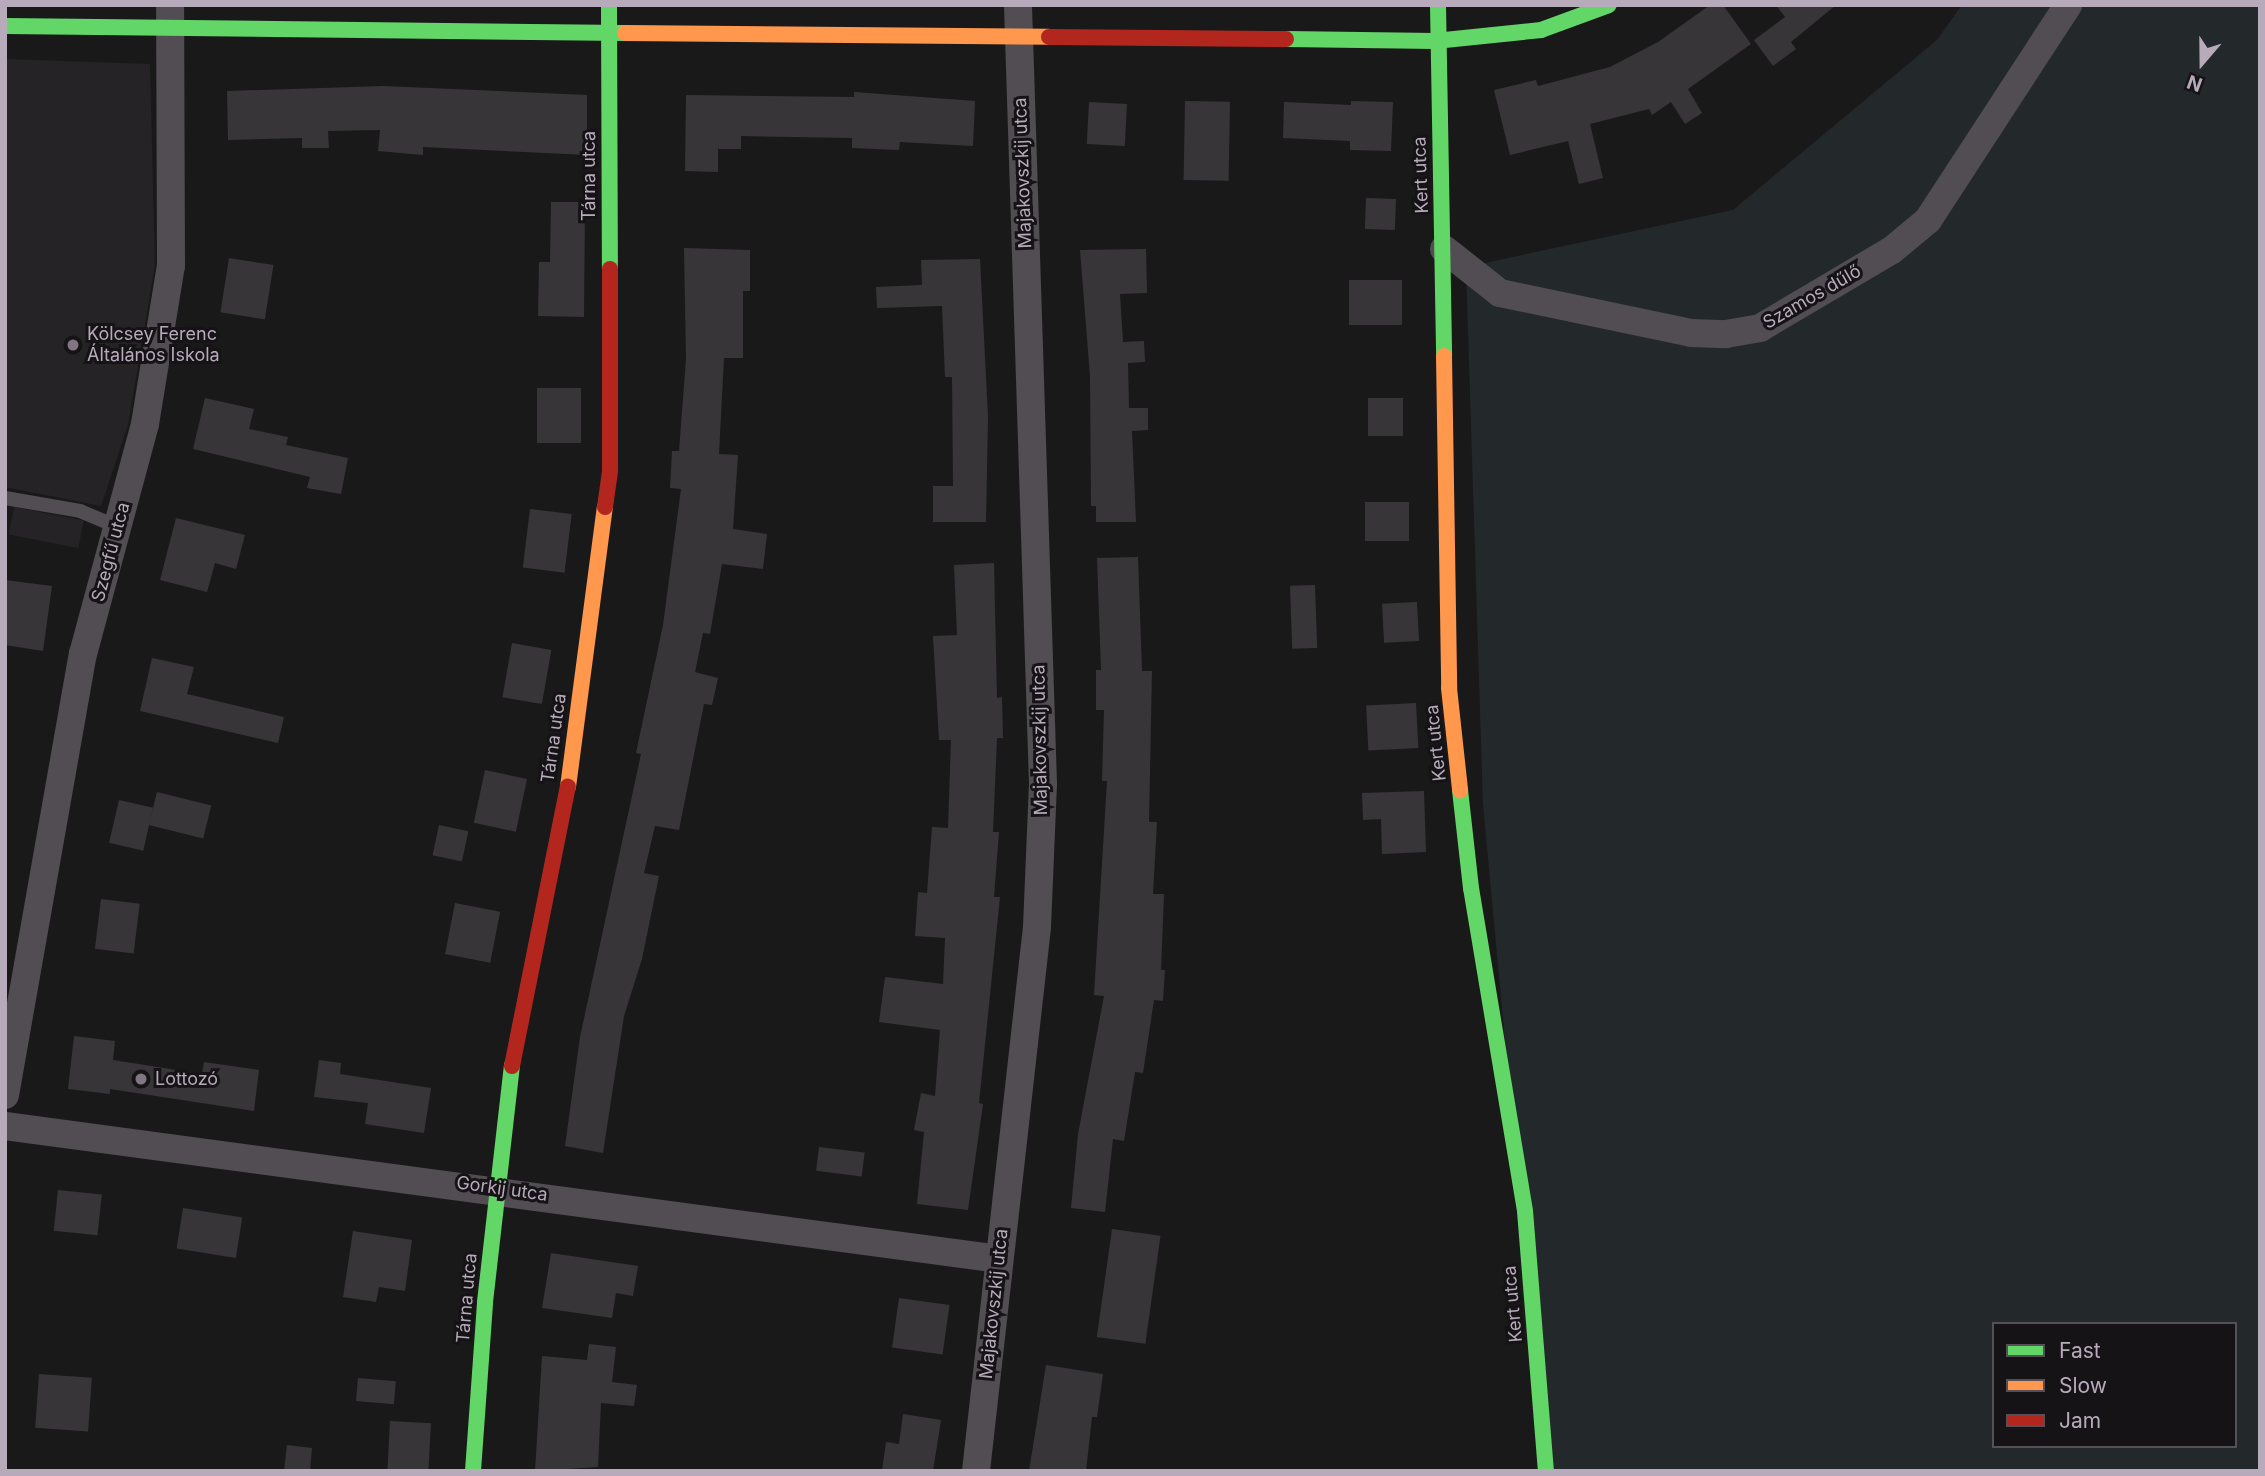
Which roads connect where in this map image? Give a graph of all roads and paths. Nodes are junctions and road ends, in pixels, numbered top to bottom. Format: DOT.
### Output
graph roads {
  1 [pos="609,5"];
  2 [pos="1018,5"];
  3 [pos="1438,5"];
  4 [pos="1609,5"];
  5 [pos="2068,5"];
  6 [pos="170,17"];
  7 [pos="5,26"];
  8 [pos="608,32"];
  9 [pos="1018,34"];
  10 [pos="1435,41"];
  11 [pos="1444,249"];
  12 [pos="5,498"];
  13 [pos="118,527"];
  14 [pos="5,1095"];
  15 [pos="5,1126"];
  16 [pos="498,1188"];
  17 [pos="999,1259"];
  18 [pos="472,1471"];
  19 [pos="976,1471"];
  20 [pos="1546,1471"];
  1 -- 8 [label="street, Tárna utca"];
  2 -- 9 [label="street, Majakovszkij utca"];
  3 -- 10 [label="street, Kert utca"];
  4 -- 10 [label="street"];
  5 -- 11 [label="street, Szamos dűlő"];
  6 -- 7 [label="street"];
  6 -- 8 [label="street"];
  6 -- 13 [label="street, Szegfű utca"];
  8 -- 9 [label="street"];
  8 -- 16 [label="street, Tárna utca"];
  9 -- 10 [label="street"];
  9 -- 17 [label="street, Majakovszkij utca"];
  10 -- 11 [label="street, Kert utca"];
  11 -- 20 [label="street, Kert utca"];
  12 -- 13 [label="lane"];
  13 -- 14 [label="street, Szegfű utca"];
  15 -- 16 [label="street, Gorkij utca"];
  16 -- 17 [label="street, Gorkij utca"];
  16 -- 18 [label="street, Tárna utca"];
  17 -- 19 [label="street, Majakovszkij utca"];
}
